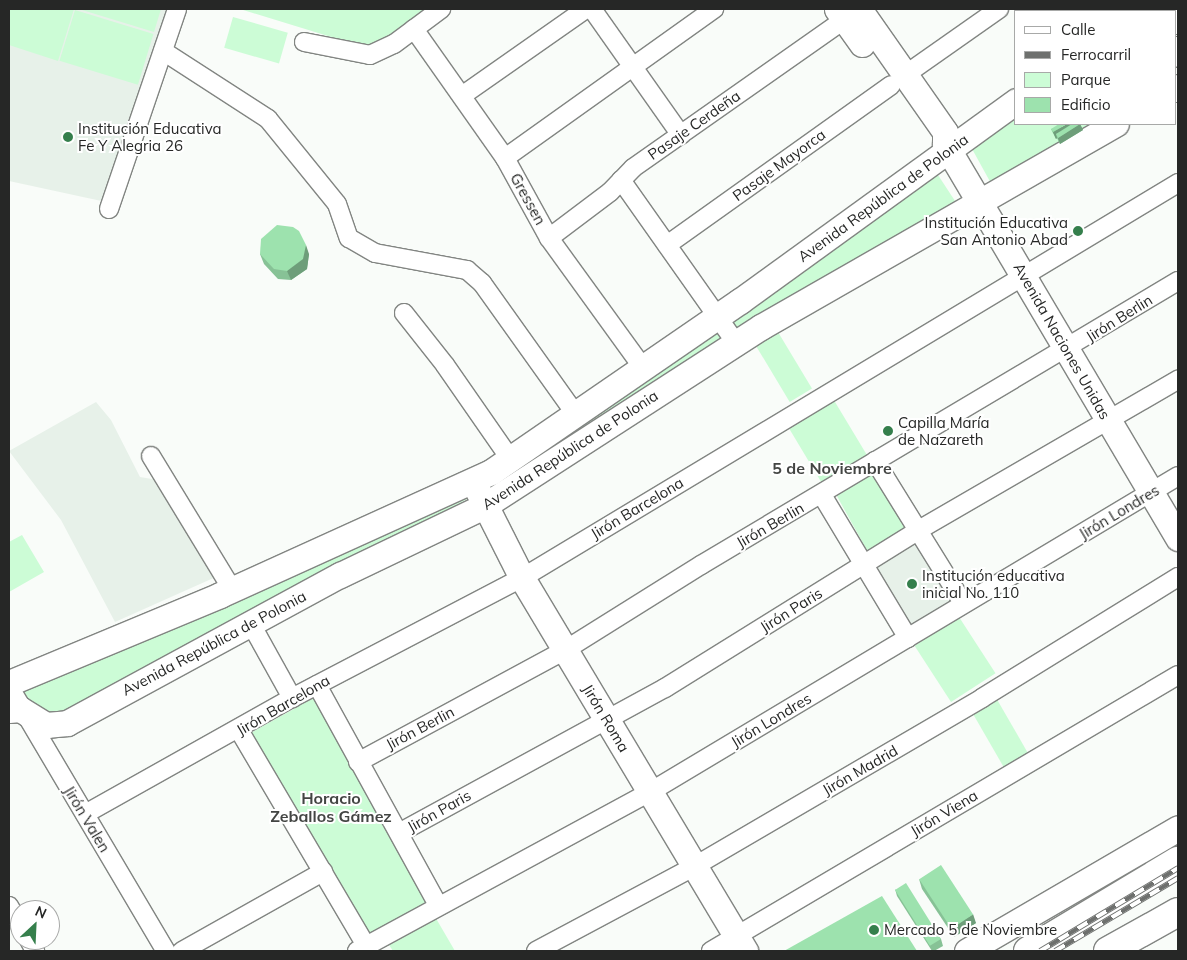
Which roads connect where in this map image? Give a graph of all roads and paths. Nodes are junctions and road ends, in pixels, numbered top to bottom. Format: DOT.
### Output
graph roads {
  1 [pos="177,9"];
  2 [pos="441,9"];
  3 [pos="586,9"];
  4 [pos="592,9"];
  5 [pos="714,9"];
  6 [pos="998,9"];
  7 [pos="847,12"];
  8 [pos="414,29"];
  9 [pos="304,42"];
  10 [pos="163,52"];
  11 [pos="633,67"];
  12 [pos="898,80"];
  13 [pos="463,95"];
  14 [pos="1014,102"];
  15 [pos="1114,125"];
  16 [pos="681,135"];
  17 [pos="947,147"];
  18 [pos="505,158"];
  19 [pos="621,180"];
  20 [pos="1178,183"];
  21 [pos="981,202"];
  22 [pos="109,209"];
  23 [pos="549,238"];
  24 [pos="667,245"];
  25 [pos="1024,275"];
  26 [pos="1178,281"];
  27 [pos="404,313"];
  28 [pos="710,322"];
  29 [pos="729,348"];
  30 [pos="1068,350"];
  31 [pos="643,368"];
  32 [pos="1178,380"];
  33 [pos="576,415"];
  34 [pos="1109,421"];
  35 [pos="151,456"];
  36 [pos="511,460"];
  37 [pos="875,461"];
  38 [pos="1178,476"];
  39 [pos="474,482"];
  40 [pos="1151,493"];
  41 [pos="822,495"];
  42 [pos="484,506"];
  43 [pos="917,531"];
  44 [pos="1178,538"];
  45 [pos="863,565"];
  46 [pos="1178,577"];
  47 [pos="522,578"];
  48 [pos="232,589"];
  49 [pos="962,603"];
  50 [pos="251,624"];
  51 [pos="908,638"];
  52 [pos="566,650"];
  53 [pos="1178,675"];
  54 [pos="9,685"];
  55 [pos="317,685"];
  56 [pos="292,698"];
  57 [pos="14,709"];
  58 [pos="608,719"];
  59 [pos="238,730"];
  60 [pos="358,762"];
  61 [pos="650,792"];
  62 [pos="85,814"];
  63 [pos="1178,828"];
  64 [pos="399,834"];
  65 [pos="1178,861"];
  66 [pos="695,866"];
  67 [pos="323,872"];
  68 [pos="438,905"];
  69 [pos="1178,912"];
  70 [pos="741,944"];
  71 [pos="361,949"];
  72 [pos="166,951"];
  73 [pos="182,951"];
  74 [pos="536,951"];
  75 [pos="711,951"];
  76 [pos="968,951"];
  77 [pos="1028,951"];
  78 [pos="1108,951"];
  1 -- 10 [label="street"];
  2 -- 8 [label="street"];
  3 -- 13 [label="street"];
  4 -- 11 [label="street"];
  5 -- 11 [label="street"];
  6 -- 12 [label="street, Pasaje Mayorca"];
  7 -- 12 [label="main road, Avenida Naciones Unidas"];
  7 -- 16 [label="street, Pasaje Cerdeña"];
  8 -- 9 [label="street"];
  8 -- 13 [label="street, Gressen"];
  10 -- 22 [label="street"];
  10 -- 33 [label="street"];
  11 -- 16 [label="street"];
  11 -- 18 [label="street"];
  12 -- 17 [label="main road, Avenida Naciones Unidas"];
  12 -- 24 [label="street, Pasaje Mayorca"];
  13 -- 18 [label="street, Gressen"];
  14 -- 17 [label="main road, Avenida República de Polonia"];
  15 -- 21 [label="main road, Avenida República de Polonia"];
  16 -- 19 [label="street, Pasaje Cerdeña"];
  17 -- 21 [label="main road, Avenida Naciones Unidas"];
  17 -- 28 [label="main road, Avenida República de Polonia"];
  18 -- 23 [label="street, Gressen"];
  19 -- 23 [label="street, Pasaje Cerdeña"];
  19 -- 24 [label="street"];
  20 -- 25 [label="street, Jirón Barcelona"];
  21 -- 25 [label="main road, Avenida Naciones Unidas"];
  21 -- 29 [label="main road, Avenida República de Polonia"];
  23 -- 31 [label="street, Gressen"];
  24 -- 28 [label="street"];
  25 -- 30 [label="main road, Avenida Naciones Unidas"];
  25 -- 47 [label="street, Jirón Barcelona"];
  26 -- 30 [label="street, Jirón Berlin"];
  27 -- 36 [label="street"];
  28 -- 29 [label="main road"];
  28 -- 31 [label="main road, Avenida República de Polonia"];
  29 -- 42 [label="main road, Avenida República de Polonia"];
  30 -- 34 [label="main road, Avenida Naciones Unidas"];
  30 -- 37 [label="street, Jirón Berlin"];
  31 -- 33 [label="main road, Avenida República de Polonia"];
  32 -- 34 [label="street, Jirón Paris"];
  33 -- 36 [label="main road, Avenida República de Polonia"];
  34 -- 40 [label="main road, Avenida Naciones Unidas"];
  34 -- 43 [label="street, Jirón Paris"];
  35 -- 48 [label="street"];
  36 -- 39 [label="main road, Avenida República de Polonia"];
  37 -- 41 [label="street, Jirón Berlin"];
  37 -- 43 [label="street"];
  38 -- 40 [label="street, Jirón Londres"];
  39 -- 42 [label="main road, Jirón Roma"];
  39 -- 48 [label="main road, Avenida República de Polonia"];
  40 -- 44 [label="main road, Avenida Naciones Unidas"];
  40 -- 49 [label="street, Jirón Londres"];
  41 -- 45 [label="street"];
  41 -- 52 [label="street, Jirón Berlin"];
  42 -- 47 [label="main road, Jirón Roma"];
  42 -- 50 [label="main road, Avenida República de Polonia"];
  43 -- 45 [label="street, Jirón Paris"];
  43 -- 49 [label="street"];
  45 -- 51 [label="street"];
  45 -- 58 [label="street, Jirón Paris"];
  46 -- 66 [label="street, Jirón Madrid"];
  47 -- 52 [label="main road, Jirón Roma"];
  47 -- 55 [label="street, Jirón Barcelona"];
  48 -- 54 [label="main road, Avenida República de Polonia"];
  49 -- 51 [label="street, Jirón Londres"];
  50 -- 56 [label="street"];
  50 -- 57 [label="main road, Avenida República de Polonia"];
  51 -- 61 [label="street, Jirón Londres"];
  52 -- 58 [label="main road, Jirón Roma"];
  52 -- 60 [label="street, Jirón Berlin"];
  53 -- 70 [label="street, Jirón Viena"];
  54 -- 57 [label="street, Jirón Valen"];
  55 -- 56 [label="street, Jirón Barcelona"];
  55 -- 60 [label="street"];
  56 -- 59 [label="street, Jirón Barcelona"];
  57 -- 62 [label="street, Jirón Valen"];
  58 -- 61 [label="main road, Jirón Roma"];
  58 -- 64 [label="street, Jirón Paris"];
  59 -- 62 [label="street, Jirón Barcelona"];
  59 -- 67 [label="street"];
  60 -- 64 [label="street"];
  61 -- 66 [label="main road, Jirón Roma"];
  61 -- 68 [label="street, Jirón Londres"];
  62 -- 72 [label="street, Jirón Valen"];
  63 -- 76 [label="main road"];
  64 -- 68 [label="street"];
  65 -- 77 [label="main road"];
  66 -- 70 [label="main road, Jirón Roma"];
  66 -- 74 [label="street, Jirón Madrid"];
  67 -- 71 [label="street"];
  67 -- 73 [label="street"];
  68 -- 71 [label="street, Jirón Londres"];
  69 -- 78 [label="main road"];
  70 -- 75 [label="street, Jirón Viena"];
}
